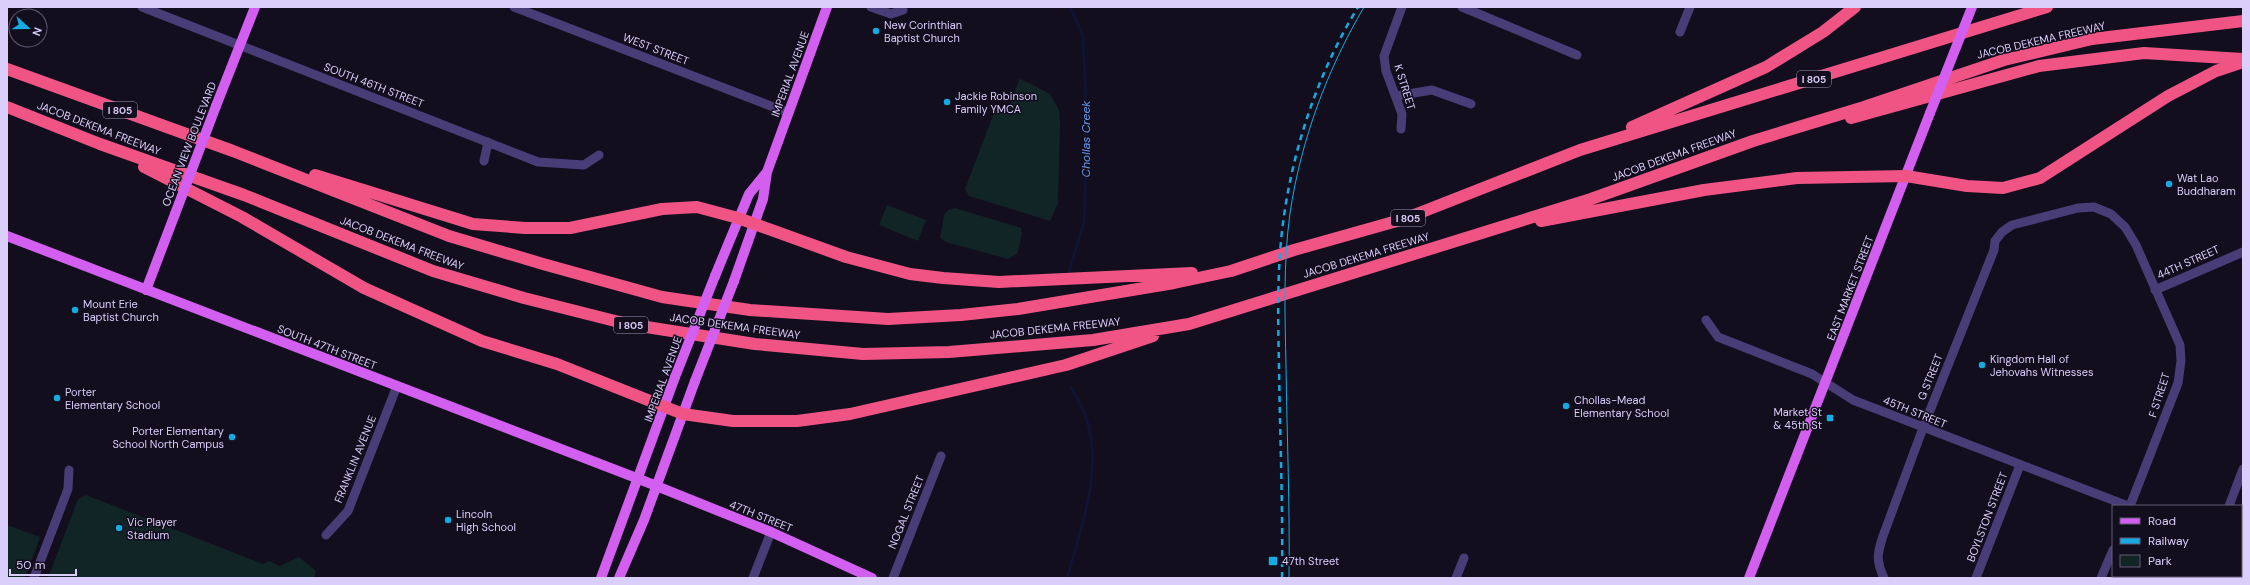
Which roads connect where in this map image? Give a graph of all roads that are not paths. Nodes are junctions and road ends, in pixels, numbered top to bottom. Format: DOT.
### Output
graph roads {
  1 [pos="142,7"];
  2 [pos="255,7"];
  3 [pos="514,7"];
  4 [pos="827,7"];
  5 [pos="871,7"];
  6 [pos="1402,7"];
  7 [pos="1462,7"];
  8 [pos="1690,7"];
  9 [pos="1855,7"];
  10 [pos="1972,7"];
  11 [pos="2047,7"];
  12 [pos="903,10"];
  13 [pos="2243,21"];
  14 [pos="1680,32"];
  15 [pos="240,46"];
  16 [pos="1577,55"];
  17 [pos="2243,59"];
  18 [pos="2243,62"];
  19 [pos="7,68"];
  20 [pos="1396,96"];
  21 [pos="1471,104"];
  22 [pos="7,107"];
  23 [pos="789,113"];
  24 [pos="1402,129"];
  25 [pos="1753,140"];
  26 [pos="488,142"];
  27 [pos="100,144"];
  28 [pos="1580,150"];
  29 [pos="233,151"];
  30 [pos="600,155"];
  31 [pos="484,161"];
  32 [pos="767,172"];
  33 [pos="1906,176"];
  34 [pos="738,218"];
  35 [pos="754,225"];
  36 [pos="2002,232"];
  37 [pos="1478,233"];
  38 [pos="7,236"];
  39 [pos="2243,252"];
  40 [pos="1231,271"];
  41 [pos="146,290"];
  42 [pos="2155,290"];
  43 [pos="1706,320"];
  44 [pos="1189,324"];
  45 [pos="1826,383"];
  46 [pos="397,386"];
  47 [pos="664,405"];
  48 [pos="683,414"];
  49 [pos="1923,428"];
  50 [pos="941,456"];
  51 [pos="2020,465"];
  52 [pos="2243,469"];
  53 [pos="69,470"];
  54 [pos="639,479"];
  55 [pos="656,487"];
  56 [pos="2126,505"];
  57 [pos="2129,505"];
  58 [pos="2229,505"];
  59 [pos="772,532"];
  60 [pos="326,535"];
  61 [pos="2112,552"];
  62 [pos="1464,558"];
  63 [pos="34,578"];
  64 [pos="601,578"];
  65 [pos="619,578"];
  66 [pos="753,578"];
  67 [pos="872,578"];
  68 [pos="893,578"];
  69 [pos="1456,578"];
  70 [pos="1749,578"];
  71 [pos="1884,578"];
  72 [pos="1976,578"];
  73 [pos="2101,578"];
  1 -- 15 [label="street, SOUTH 46TH STREET"];
  2 -- 15 [label="main road, OCEAN VIEW BOULEVARD"];
  3 -- 23 [label="street, WEST STREET"];
  4 -- 23 [label="main road, IMPERIAL AVENUE"];
  5 -- 12 [label="street"];
  6 -- 20 [label="street, K STREET"];
  7 -- 16 [label="street"];
  8 -- 14 [label="street"];
  9 -- 28 [label="highway"];
  10 -- 33 [label="main road, EAST MARKET STREET, bridge"];
  11 -- 28 [label="highway, JACOB DEKEMA FREEWAY / I 805"];
  13 -- 25 [label="highway, JACOB DEKEMA FREEWAY / I 805"];
  15 -- 26 [label="street, SOUTH 46TH STREET"];
  15 -- 41 [label="main road, OCEAN VIEW BOULEVARD, bridge"];
  17 -- 25 [label="highway"];
  18 -- 33 [label="highway"];
  19 -- 29 [label="highway, JACOB DEKEMA FREEWAY / I 805"];
  20 -- 21 [label="street"];
  20 -- 24 [label="street, K STREET"];
  22 -- 27 [label="highway, JACOB DEKEMA FREEWAY / I 805"];
  23 -- 32 [label="main road, IMPERIAL AVENUE"];
  25 -- 37 [label="highway, JACOB DEKEMA FREEWAY / I 805"];
  26 -- 30 [label="street, SOUTH 46TH STREET"];
  26 -- 31 [label="street"];
  27 -- 44 [label="highway, JACOB DEKEMA FREEWAY / I 805"];
  27 -- 47 [label="highway"];
  28 -- 40 [label="highway, JACOB DEKEMA FREEWAY / I 805"];
  29 -- 34 [label="highway"];
  29 -- 40 [label="highway, JACOB DEKEMA FREEWAY / I 805"];
  32 -- 34 [label="main road, IMPERIAL AVENUE"];
  32 -- 35 [label="main road, IMPERIAL AVENUE"];
  33 -- 37 [label="highway"];
  33 -- 45 [label="main road, EAST MARKET STREET"];
  34 -- 35 [label="highway"];
  34 -- 47 [label="main road, IMPERIAL AVENUE, bridge"];
  35 -- 40 [label="highway"];
  35 -- 48 [label="main road, IMPERIAL AVENUE, bridge"];
  36 -- 42 [label="street, 44TH STREET"];
  36 -- 49 [label="street, G STREET"];
  37 -- 44 [label="highway, JACOB DEKEMA FREEWAY / I 805"];
  38 -- 41 [label="main road, SOUTH 47TH STREET"];
  39 -- 42 [label="street, 44TH STREET"];
  41 -- 46 [label="main road, SOUTH 47TH STREET"];
  42 -- 57 [label="street, F STREET"];
  43 -- 45 [label="street, 45TH STREET"];
  44 -- 48 [label="highway"];
  45 -- 49 [label="street, 45TH STREET"];
  45 -- 70 [label="main road, EAST MARKET STREET"];
  46 -- 54 [label="main road, SOUTH 47TH STREET"];
  46 -- 60 [label="street, FRANKLIN AVENUE"];
  47 -- 48 [label="highway"];
  47 -- 54 [label="main road, IMPERIAL AVENUE"];
  48 -- 55 [label="main road, IMPERIAL AVENUE"];
  49 -- 51 [label="street, 45TH STREET"];
  49 -- 71 [label="street, G STREET"];
  50 -- 68 [label="street, NOGAL STREET"];
  51 -- 56 [label="street, 45TH STREET"];
  51 -- 72 [label="street, BOYLSTON STREET"];
  52 -- 58 [label="street"];
  53 -- 63 [label="street"];
  54 -- 55 [label="main road, 47TH STREET"];
  54 -- 64 [label="main road, IMPERIAL AVENUE"];
  55 -- 59 [label="main road, 47TH STREET"];
  55 -- 65 [label="main road, IMPERIAL AVENUE"];
  59 -- 66 [label="street"];
  59 -- 67 [label="main road, 47TH STREET"];
  61 -- 73 [label="street"];
  62 -- 69 [label="street"];
}
